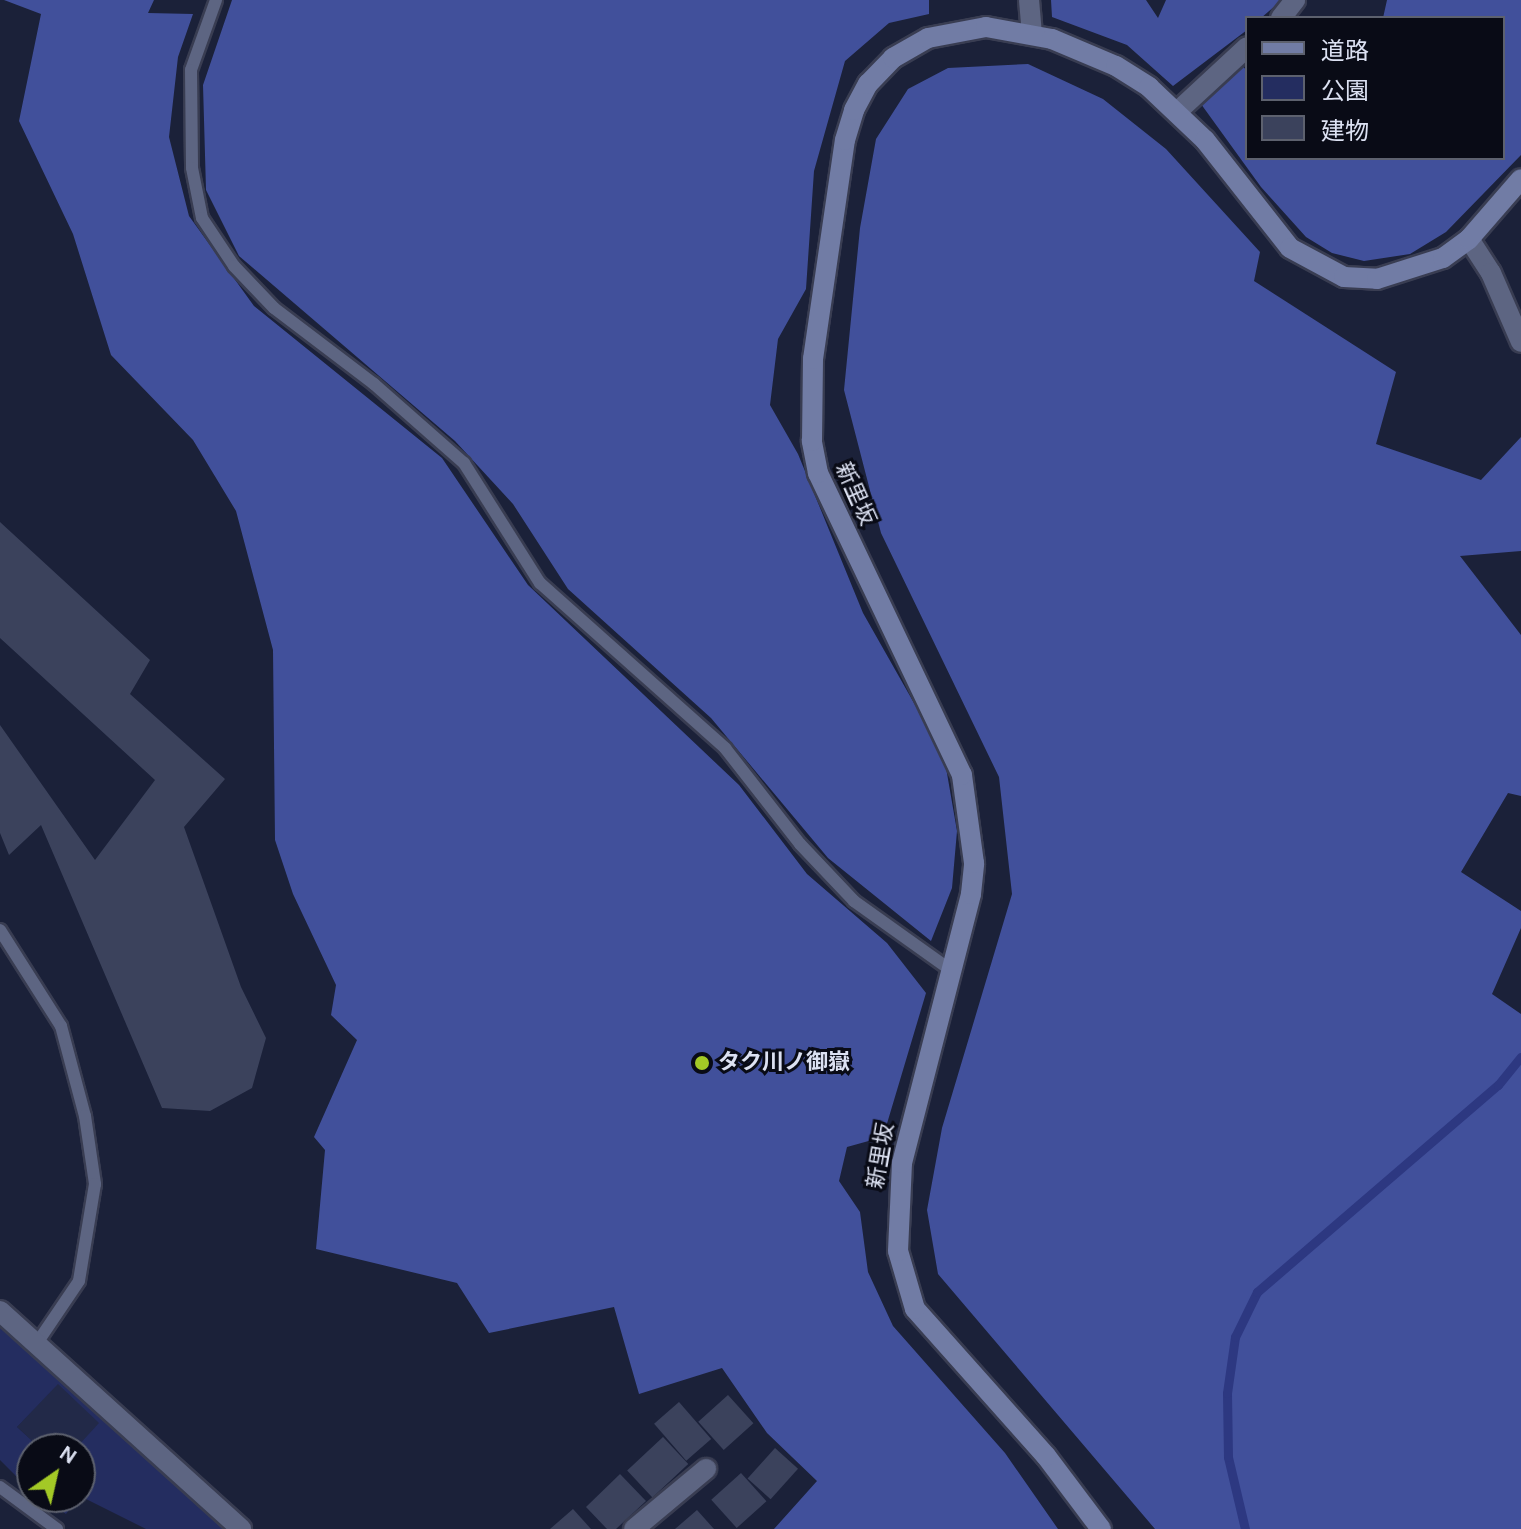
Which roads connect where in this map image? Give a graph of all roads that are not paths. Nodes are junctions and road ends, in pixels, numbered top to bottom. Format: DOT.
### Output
graph roads {
  1 [pos="216,0"];
  2 [pos="1029,0"];
  3 [pos="1295,0"];
  4 [pos="1283,16"];
  5 [pos="1032,34"];
  6 [pos="1245,49"];
  7 [pos="1178,111"];
  8 [pos="1521,179"];
  9 [pos="1469,239"];
  10 [pos="1521,342"];
  11 [pos="0,930"];
  12 [pos="948,968"];
  13 [pos="0,1311"];
  14 [pos="37,1343"];
  15 [pos="706,1469"];
  16 [pos="0,1487"];
  17 [pos="57,1529"];
  18 [pos="241,1529"];
  19 [pos="634,1529"];
  20 [pos="1101,1529"];
  1 -- 12 [label="lane"];
  2 -- 5 [label="street"];
  3 -- 4 [label="street"];
  5 -- 7 [label="main road, 新里坂"];
  5 -- 12 [label="main road, 新里坂"];
  6 -- 7 [label="street"];
  7 -- 9 [label="main road, 新里坂"];
  8 -- 9 [label="main road, 新里坂"];
  9 -- 10 [label="street"];
  11 -- 14 [label="lane"];
  12 -- 20 [label="main road, 新里坂"];
  13 -- 14 [label="street"];
  14 -- 18 [label="street"];
  15 -- 19 [label="street"];
  16 -- 17 [label="lane"];
}
